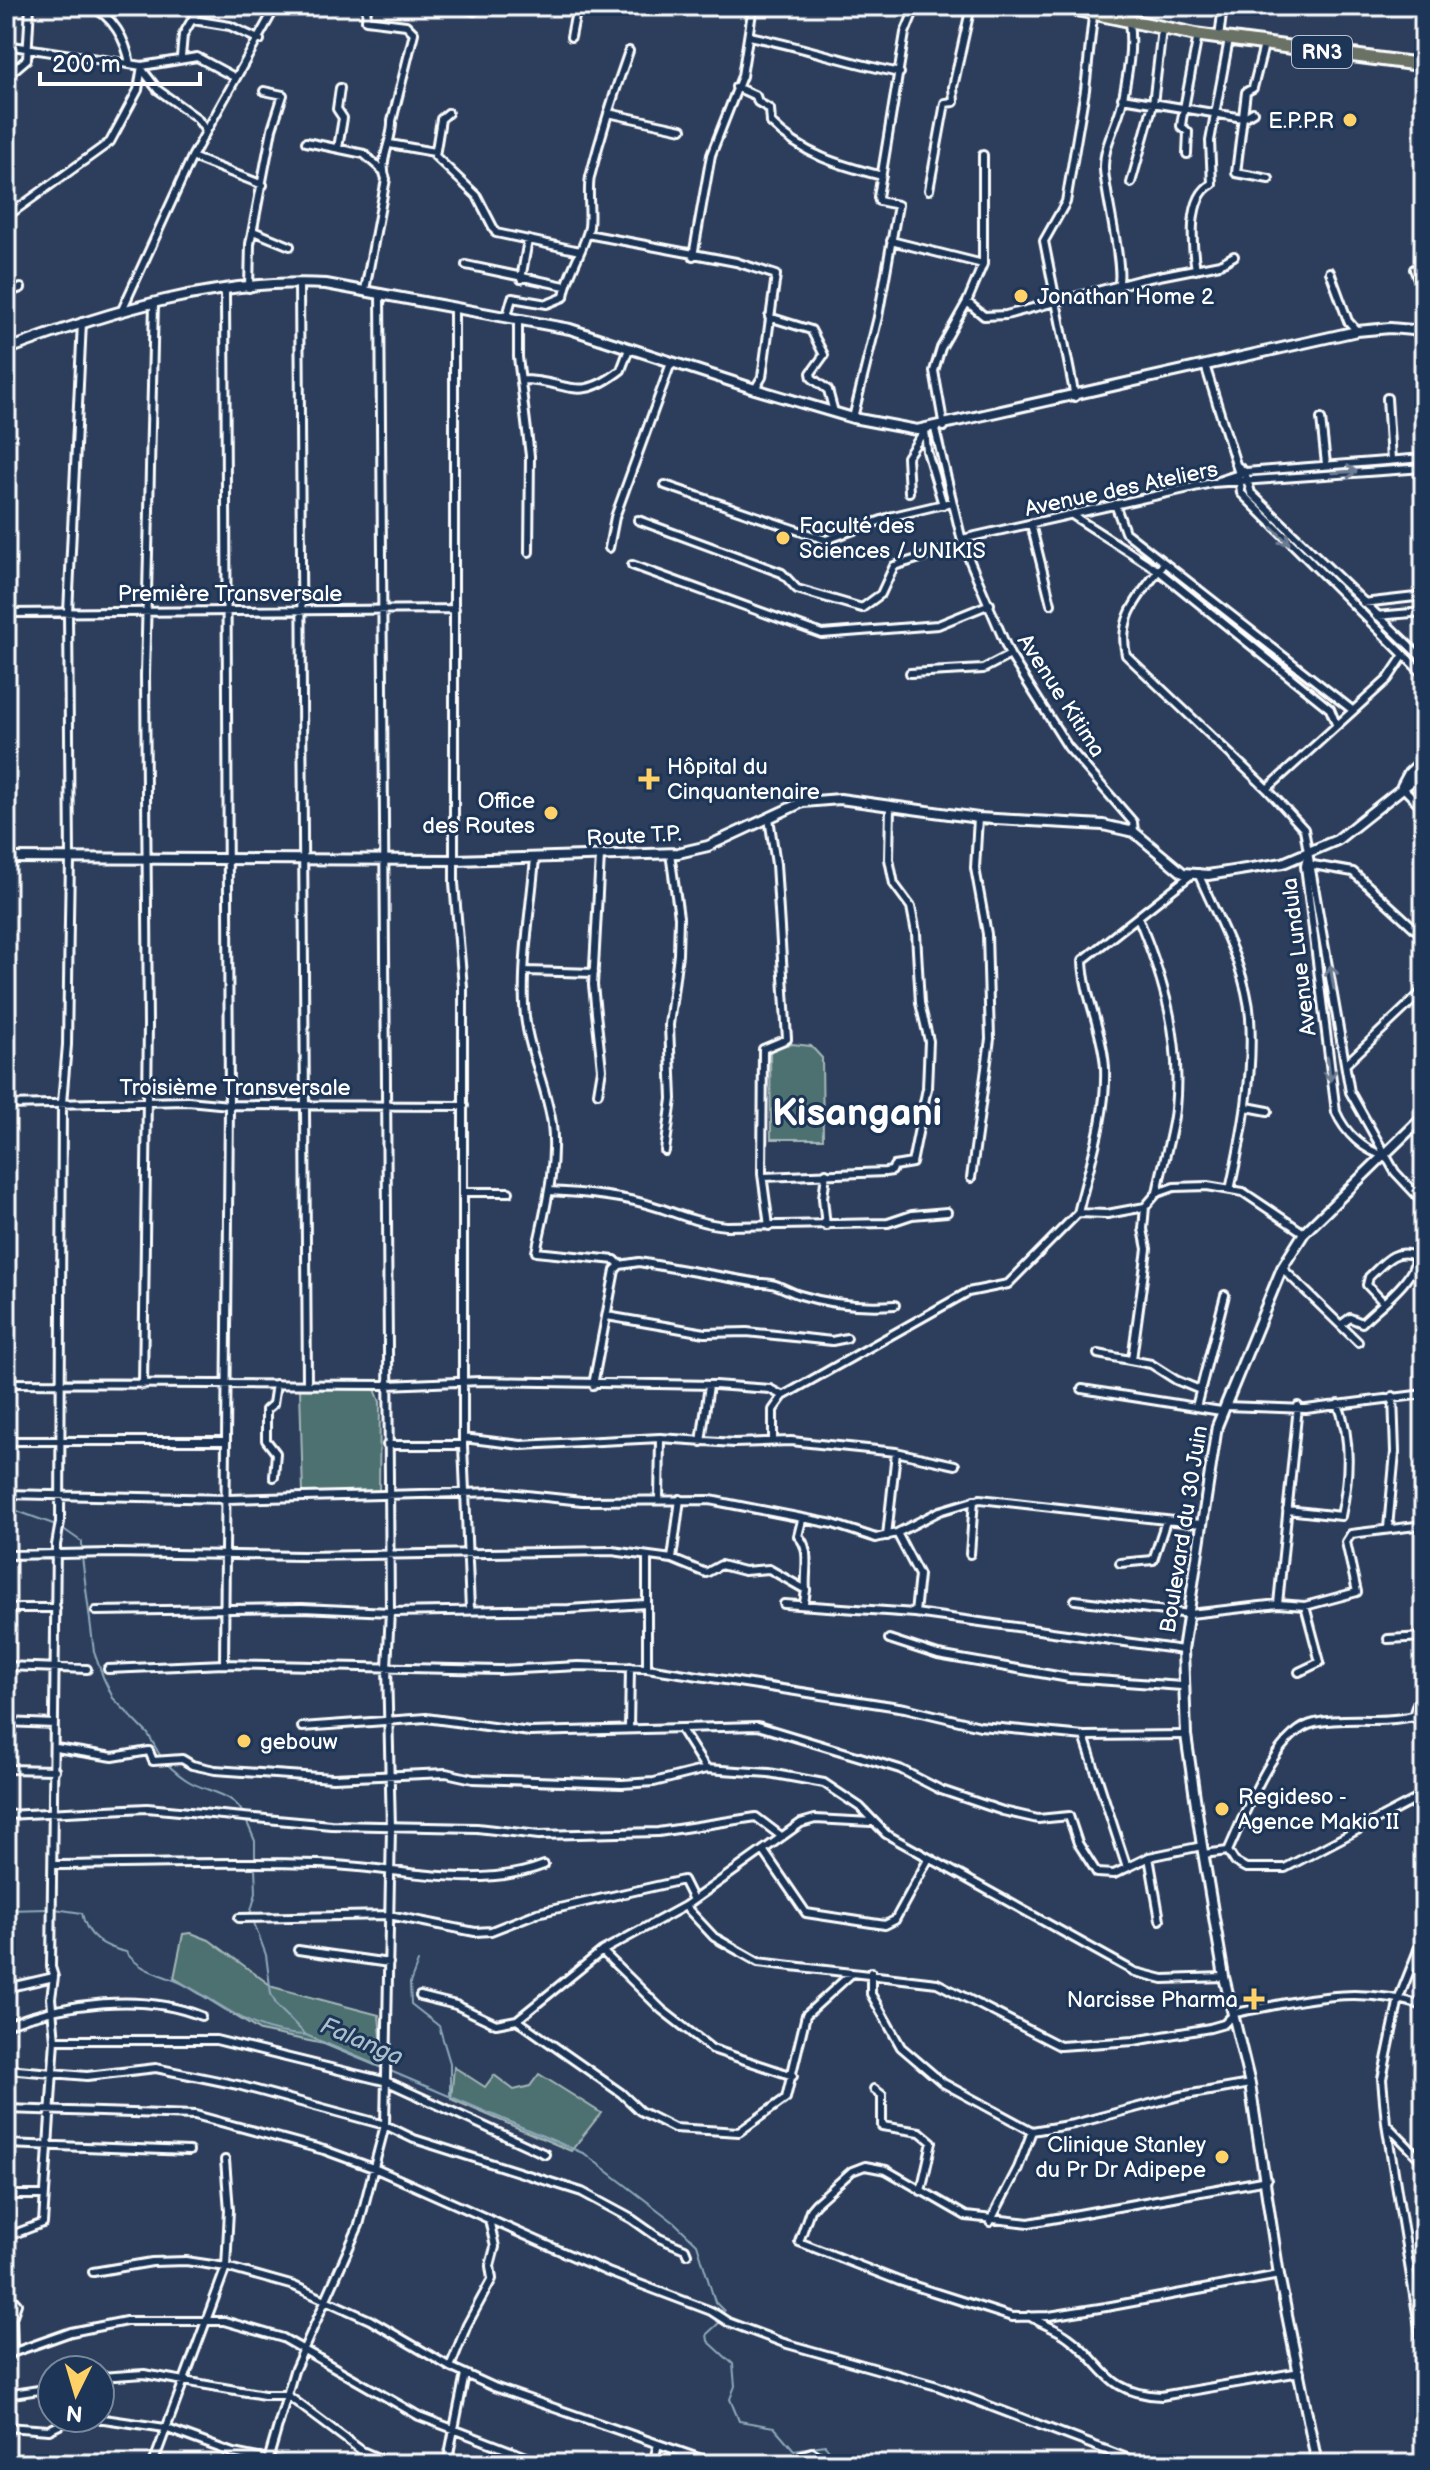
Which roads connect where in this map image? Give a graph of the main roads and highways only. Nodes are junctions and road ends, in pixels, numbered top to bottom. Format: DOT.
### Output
graph roads {
  1 [pos="1060,6"];
  2 [pos="1424,65"];
  1 -- 2 [label="highway, RN3"];
}
